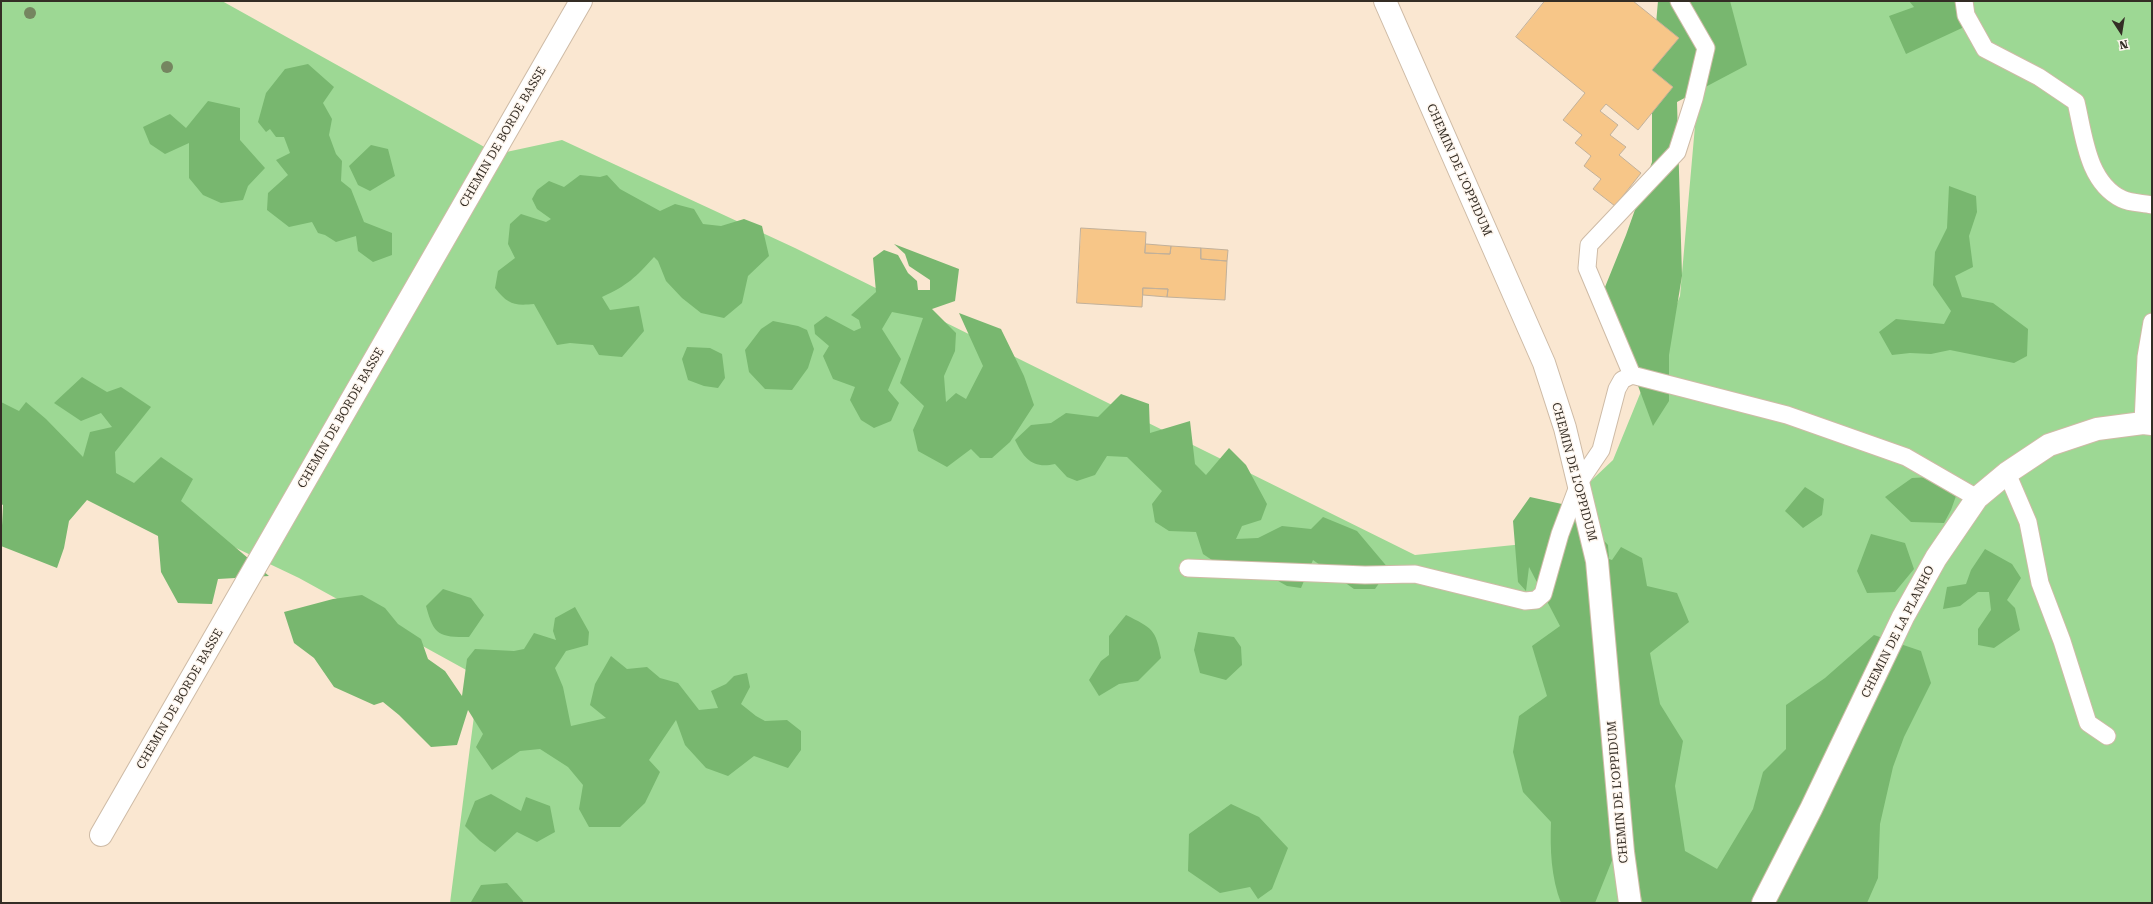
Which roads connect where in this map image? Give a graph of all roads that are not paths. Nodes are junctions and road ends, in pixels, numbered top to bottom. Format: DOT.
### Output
graph roads {
  1 [pos="581,1"];
  2 [pos="1386,1"];
  3 [pos="1679,1"];
  4 [pos="1964,1"];
  5 [pos="2152,205"];
  6 [pos="2152,322"];
  7 [pos="1632,375"];
  8 [pos="2148,424"];
  9 [pos="2007,473"];
  10 [pos="1580,481"];
  11 [pos="1977,498"];
  12 [pos="1188,568"];
  13 [pos="2107,736"];
  14 [pos="102,835"];
  15 [pos="1630,903"];
  16 [pos="1763,903"];
  1 -- 14 [label="street, CHEMIN DE BORDE BASSE"];
  2 -- 10 [label="street, CHEMIN DE L'OPPIDUM"];
  3 -- 7 [label="lane"];
  4 -- 5 [label="lane"];
  6 -- 8 [label="lane"];
  7 -- 10 [label="lane"];
  7 -- 11 [label="lane"];
  8 -- 9 [label="street, CHEMIN DE LA PLANHO"];
  9 -- 11 [label="street, CHEMIN DE LA PLANHO"];
  9 -- 13 [label="lane"];
  10 -- 12 [label="lane"];
  10 -- 15 [label="street, CHEMIN DE L'OPPIDUM"];
  11 -- 16 [label="street, CHEMIN DE LA PLANHO"];
}
